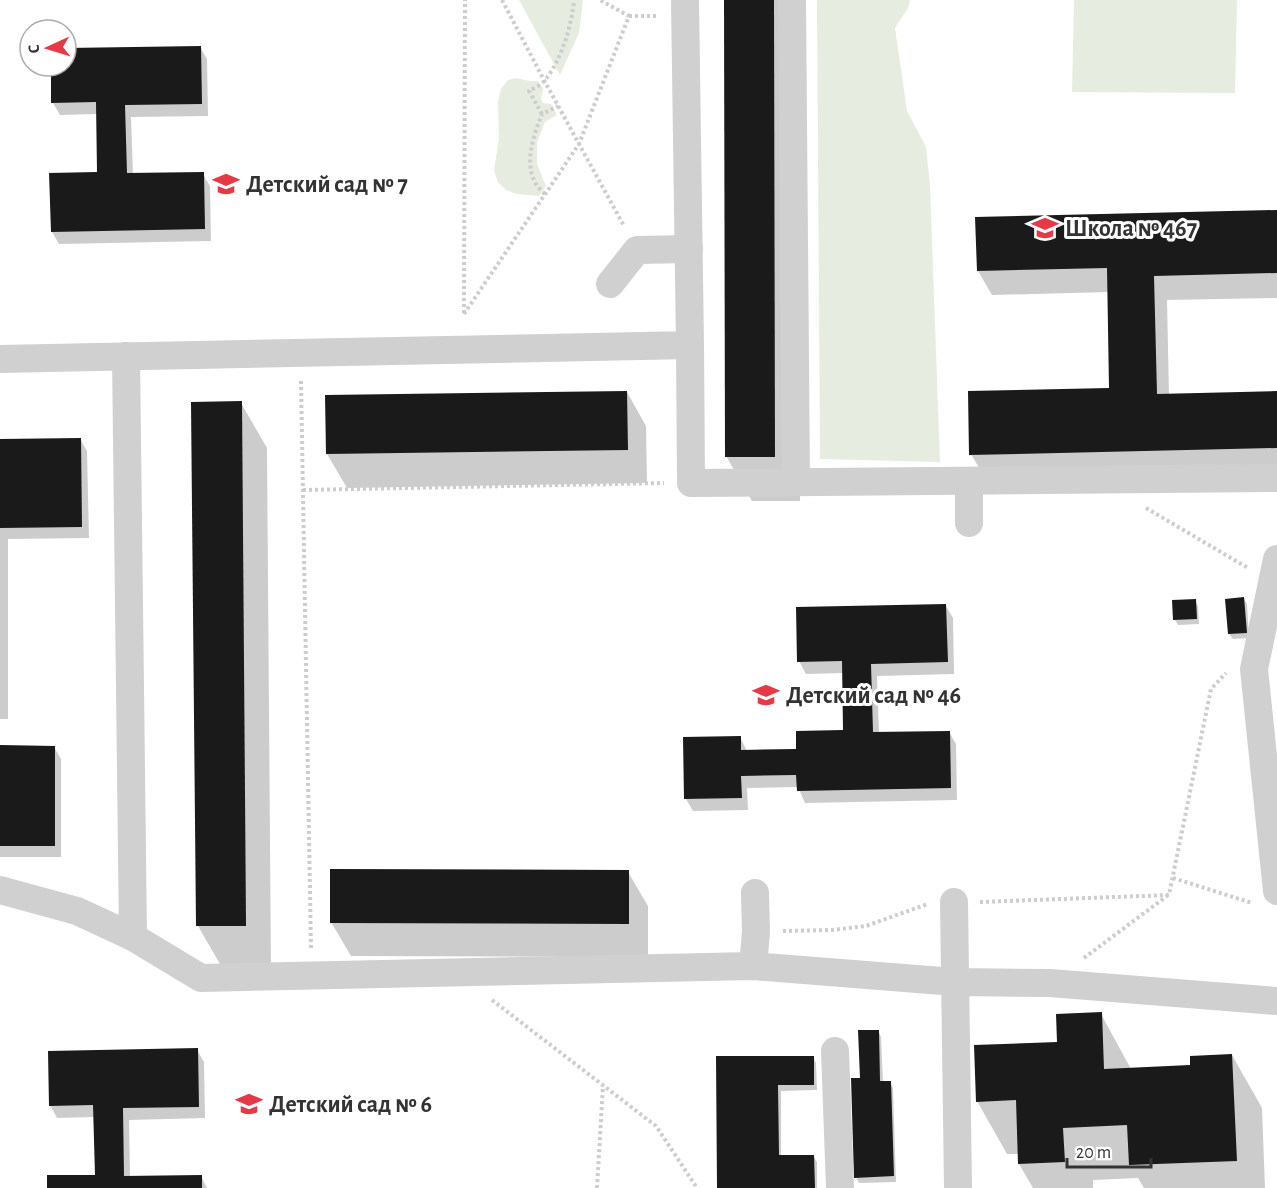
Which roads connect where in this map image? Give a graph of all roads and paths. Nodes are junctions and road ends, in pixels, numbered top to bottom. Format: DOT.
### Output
graph roads {
  1 [pos="465,0"];
  2 [pos="502,0"];
  3 [pos="574,0"];
  4 [pos="600,0"];
  5 [pos="685,0"];
  6 [pos="792,0"];
  7 [pos="545,82"];
  8 [pos="558,106"];
  9 [pos="542,114"];
  10 [pos="579,144"];
  11 [pos="545,194"];
  12 [pos="688,249"];
  13 [pos="637,250"];
  14 [pos="610,284"];
  15 [pos="690,345"];
  16 [pos="301,353"];
  17 [pos="126,356"];
  18 [pos="0,359"];
  19 [pos="1277,478"];
  20 [pos="969,481"];
  21 [pos="796,482"];
  22 [pos="691,483"];
  23 [pos="303,490"];
  24 [pos="1142,506"];
  25 [pos="969,523"];
  26 [pos="1274,571"];
  27 [pos="1227,672"];
  28 [pos="1173,878"];
  29 [pos="0,890"];
  30 [pos="755,893"];
  31 [pos="1169,895"];
  32 [pos="1267,898"];
  33 [pos="954,902"];
  34 [pos="756,932"];
  35 [pos="133,937"];
  36 [pos="753,966"];
  37 [pos="456,973"];
  38 [pos="311,976"];
  39 [pos="955,982"];
  40 [pos="1050,983"];
  41 [pos="1277,1001"];
  42 [pos="835,1051"];
  43 [pos="603,1085"];
  44 [pos="597,1188"];
  45 [pos="697,1188"];
  46 [pos="840,1188"];
  47 [pos="958,1188"];
  1 -- 11 [label="path"];
  2 -- 7 [label="path"];
  3 -- 7 [label="path"];
  4 -- 10 [label="path"];
  5 -- 12 [label="lane"];
  6 -- 21 [label="lane"];
  7 -- 8 [label="path"];
  7 -- 9 [label="path"];
  8 -- 9 [label="path"];
  8 -- 10 [label="path"];
  9 -- 11 [label="path"];
  10 -- 11 [label="path"];
  10 -- 13 [label="path"];
  12 -- 13 [label="lane"];
  12 -- 15 [label="lane"];
  13 -- 14 [label="lane"];
  15 -- 16 [label="lane"];
  15 -- 22 [label="lane"];
  16 -- 17 [label="lane"];
  16 -- 23 [label="path"];
  17 -- 18 [label="lane"];
  17 -- 35 [label="lane"];
  19 -- 20 [label="lane"];
  20 -- 21 [label="lane"];
  20 -- 25 [label="lane"];
  21 -- 22 [label="lane"];
  22 -- 23 [label="path"];
  23 -- 38 [label="path"];
  24 -- 26 [label="path"];
  26 -- 32 [label="lane"];
  27 -- 28 [label="path"];
  28 -- 31 [label="path"];
  28 -- 32 [label="path"];
  29 -- 35 [label="lane"];
  30 -- 34 [label="lane"];
  31 -- 33 [label="path"];
  31 -- 40 [label="path"];
  33 -- 34 [label="path"];
  33 -- 39 [label="lane"];
  34 -- 36 [label="lane"];
  35 -- 38 [label="lane"];
  36 -- 37 [label="lane"];
  36 -- 39 [label="lane"];
  37 -- 38 [label="lane"];
  37 -- 43 [label="path"];
  39 -- 40 [label="lane"];
  39 -- 47 [label="lane"];
  40 -- 41 [label="lane"];
  42 -- 46 [label="lane"];
  43 -- 44 [label="path"];
  43 -- 45 [label="path"];
}
